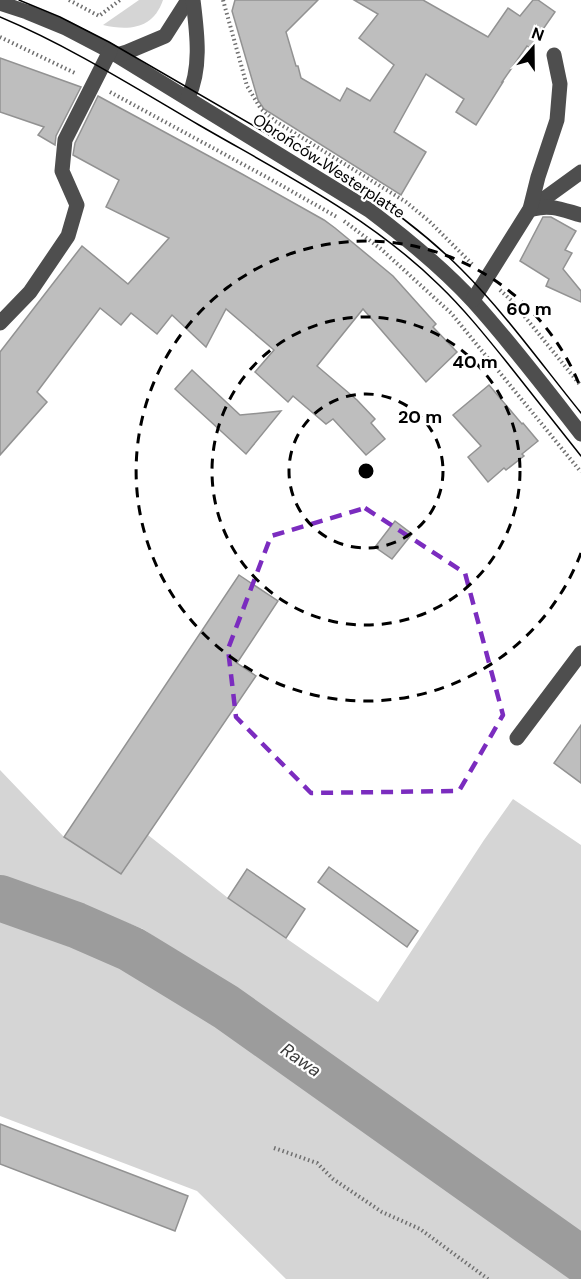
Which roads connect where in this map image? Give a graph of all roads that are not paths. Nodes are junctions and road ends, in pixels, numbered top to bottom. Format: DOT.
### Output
graph roads {
  1 [pos="188,0"];
  2 [pos="193,0"];
  3 [pos="1,7"];
  4 [pos="114,53"];
  5 [pos="554,55"];
  6 [pos="188,98"];
  7 [pos="581,172"];
  8 [pos="530,209"];
  9 [pos="581,215"];
  10 [pos="472,300"];
  11 [pos="0,323"];
  12 [pos="581,434"];
  13 [pos="581,653"];
  14 [pos="517,738"];
  1 -- 4 [label="street"];
  2 -- 6 [label="street"];
  3 -- 4 [label="street, Obrońców Westerplatte"];
  4 -- 6 [label="street, Obrońców Westerplatte"];
  4 -- 11 [label="street"];
  5 -- 8 [label="street"];
  6 -- 10 [label="street, Obrońców Westerplatte"];
  7 -- 8 [label="street"];
  8 -- 9 [label="street"];
  8 -- 10 [label="street"];
  10 -- 12 [label="street, Obrońców Westerplatte"];
  13 -- 14 [label="street"];
}
